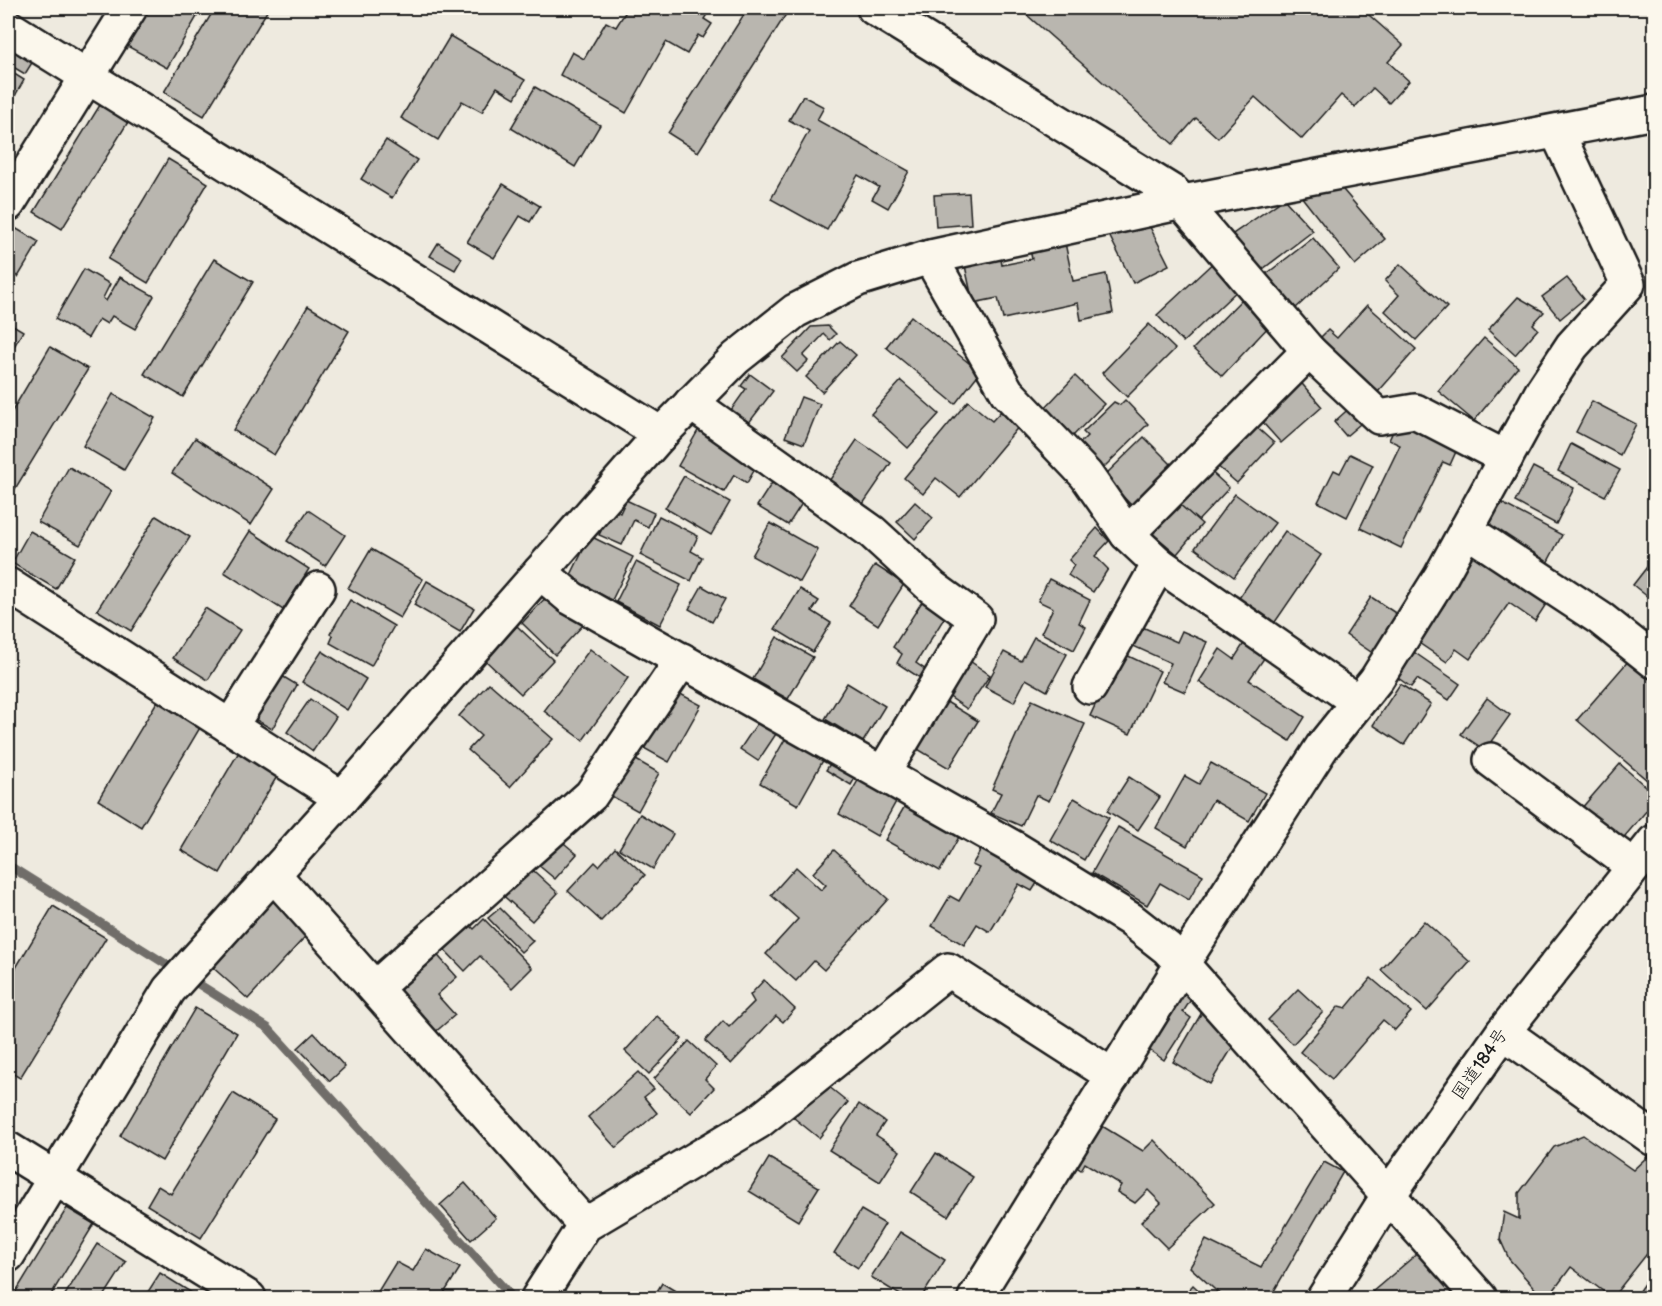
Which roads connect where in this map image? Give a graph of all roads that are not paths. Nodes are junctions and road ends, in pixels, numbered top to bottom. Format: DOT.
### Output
graph roads {
  1 [pos="130,8"];
  2 [pos="874,8"];
  3 [pos="8,27"];
  4 [pos="87,77"];
  5 [pos="1654,112"];
  6 [pos="1557,132"];
  7 [pos="1183,202"];
  8 [pos="8,204"];
  9 [pos="930,257"];
  10 [pos="1309,351"];
  11 [pos="691,403"];
  12 [pos="661,434"];
  13 [pos="1506,458"];
  14 [pos="1466,530"];
  15 [pos="1127,534"];
  16 [pos="1159,564"];
  17 [pos="540,572"];
  18 [pos="8,585"];
  19 [pos="318,589"];
  20 [pos="682,660"];
  21 [pos="1654,661"];
  22 [pos="1090,687"];
  23 [pos="1358,702"];
  24 [pos="230,727"];
  25 [pos="1491,760"];
  26 [pos="882,773"];
  27 [pos="342,798"];
  28 [pos="1654,842"];
  29 [pos="1634,867"];
  30 [pos="273,874"];
  31 [pos="1182,964"];
  32 [pos="375,988"];
  33 [pos="1503,1032"];
  34 [pos="1113,1076"];
  35 [pos="1654,1139"];
  36 [pos="8,1149"];
  37 [pos="56,1178"];
  38 [pos="1388,1196"];
  39 [pos="585,1225"];
  40 [pos="8,1255"];
  41 [pos="249,1299"];
  42 [pos="538,1299"];
  43 [pos="975,1299"];
  44 [pos="1324,1299"];
  45 [pos="1480,1299"];
  1 -- 4 [label="main road"];
  2 -- 7 [label="main road"];
  3 -- 4 [label="main road"];
  4 -- 8 [label="main road"];
  4 -- 12 [label="main road"];
  5 -- 6 [label="main road"];
  6 -- 7 [label="main road"];
  6 -- 13 [label="main road"];
  7 -- 9 [label="main road"];
  7 -- 10 [label="main road"];
  9 -- 11 [label="main road"];
  9 -- 15 [label="main road"];
  10 -- 13 [label="main road"];
  10 -- 15 [label="main road"];
  11 -- 12 [label="main road"];
  11 -- 26 [label="main road"];
  12 -- 17 [label="main road"];
  13 -- 14 [label="main road"];
  14 -- 21 [label="main road"];
  14 -- 23 [label="main road"];
  15 -- 16 [label="main road"];
  16 -- 22 [label="main road"];
  16 -- 23 [label="main road"];
  17 -- 20 [label="main road"];
  17 -- 27 [label="main road"];
  18 -- 24 [label="main road"];
  19 -- 24 [label="main road"];
  20 -- 26 [label="main road"];
  20 -- 32 [label="main road"];
  23 -- 31 [label="main road"];
  24 -- 27 [label="main road"];
  25 -- 29 [label="main road"];
  26 -- 31 [label="main road"];
  27 -- 30 [label="main road"];
  28 -- 29 [label="main road, 国道184号"];
  29 -- 33 [label="main road, 国道184号"];
  30 -- 32 [label="main road"];
  30 -- 37 [label="main road"];
  31 -- 34 [label="main road"];
  31 -- 38 [label="main road"];
  32 -- 39 [label="main road"];
  33 -- 35 [label="main road"];
  33 -- 38 [label="main road, 国道184号"];
  34 -- 39 [label="main road"];
  34 -- 43 [label="main road"];
  36 -- 37 [label="main road"];
  37 -- 40 [label="main road"];
  37 -- 41 [label="main road"];
  38 -- 44 [label="main road, 国道184号"];
  38 -- 45 [label="main road"];
  39 -- 42 [label="main road"];
}
